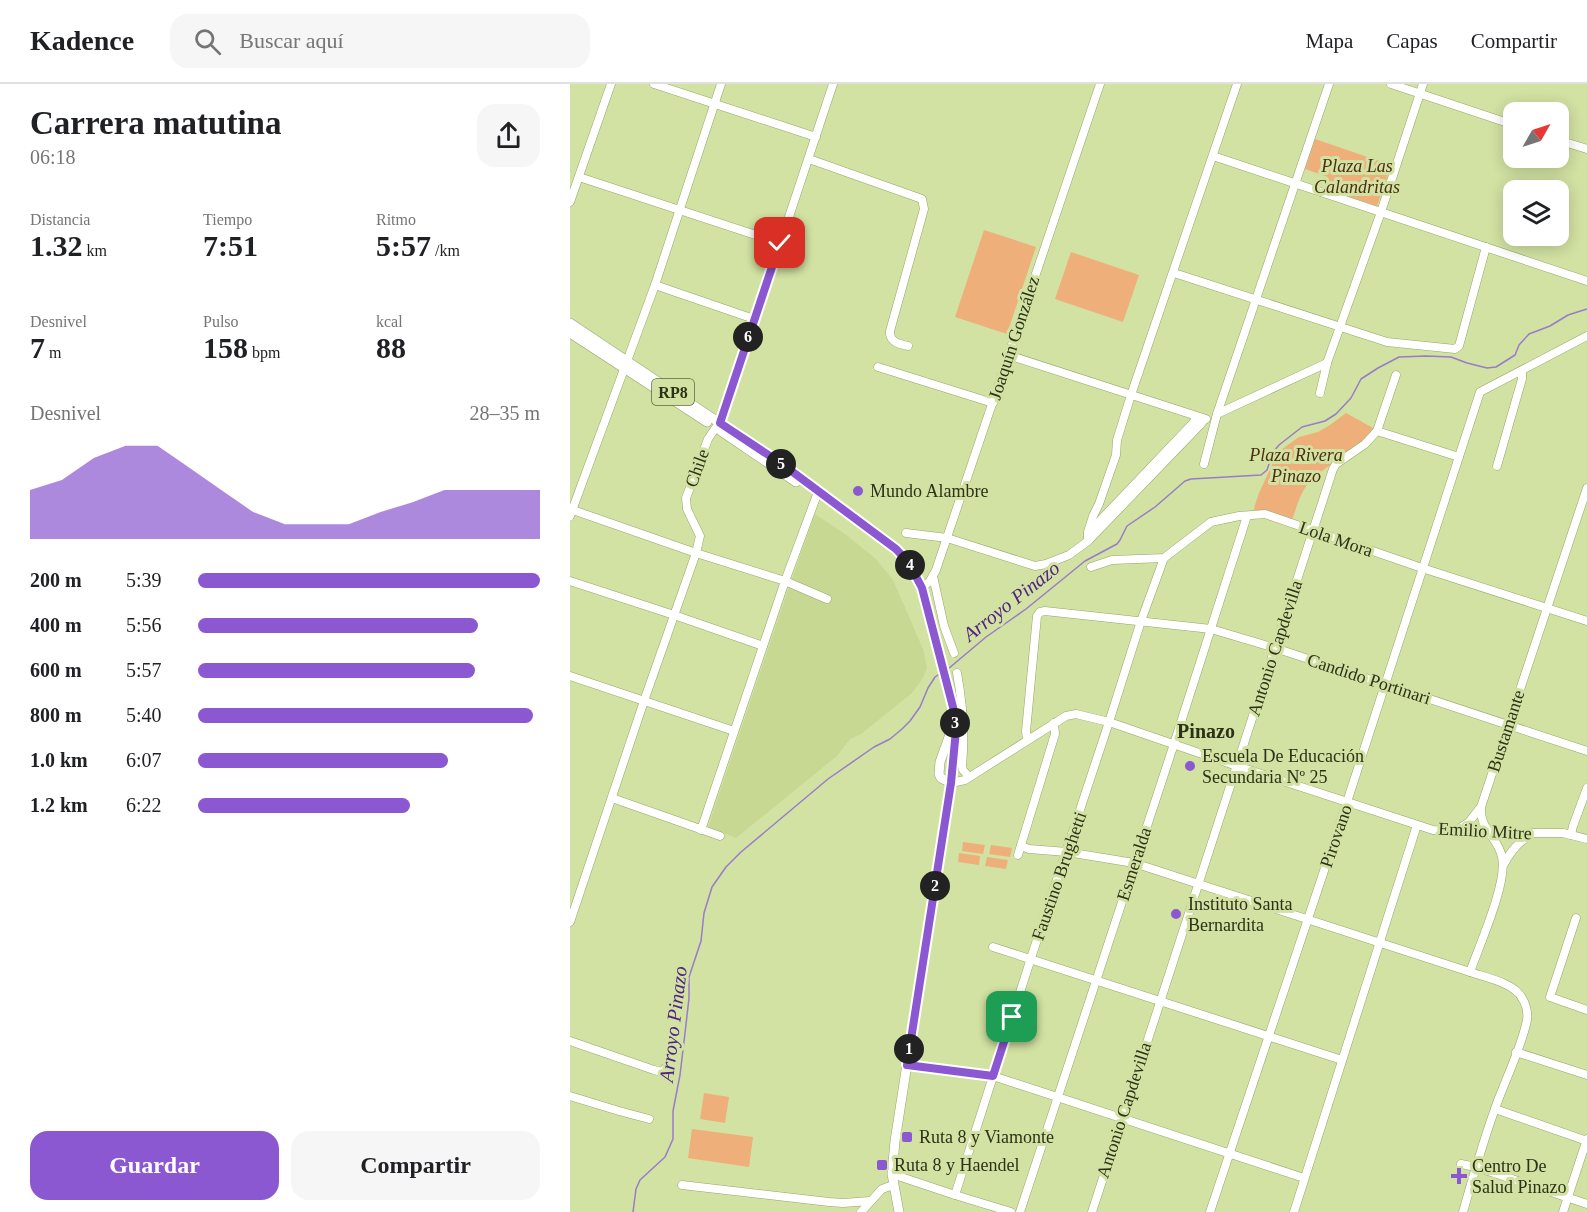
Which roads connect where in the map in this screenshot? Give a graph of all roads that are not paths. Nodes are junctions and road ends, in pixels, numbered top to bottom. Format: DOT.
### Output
graph roads {
  1 [pos="611,84"];
  2 [pos="654,84"];
  3 [pos="722,84"];
  4 [pos="833,84"];
  5 [pos="1100,84"];
  6 [pos="1237,84"];
  7 [pos="1329,84"];
  8 [pos="1391,84"];
  9 [pos="1423,84"];
  10 [pos="1419,94"];
  11 [pos="715,104"];
  12 [pos="1503,121"];
  13 [pos="816,138"];
  14 [pos="1569,143"];
  15 [pos="1587,149"];
  16 [pos="1213,156"];
  17 [pos="809,159"];
  18 [pos="579,177"];
  19 [pos="1296,184"];
  20 [pos="570,202"];
  21 [pos="680,209"];
  22 [pos="1381,212"];
  23 [pos="780,243"];
  24 [pos="1486,247"];
  25 [pos="1174,273"];
  26 [pos="1587,281"];
  27 [pos="655,285"];
  28 [pos="1256,300"];
  29 [pos="754,319"];
  30 [pos="570,323"];
  31 [pos="1341,328"];
  32 [pos="570,333"];
  33 [pos="1587,336"];
  34 [pos="908,346"];
  35 [pos="1008,355"];
  36 [pos="1328,363"];
  37 [pos="625,365"];
  38 [pos="878,367"];
  39 [pos="1522,371"];
  40 [pos="1396,375"];
  41 [pos="1320,393"];
  42 [pos="1131,395"];
  43 [pos="993,403"];
  44 [pos="1217,414"];
  45 [pos="1200,418"];
  46 [pos="718,426"];
  47 [pos="1377,431"];
  48 [pos="1459,457"];
  49 [pos="1204,464"];
  50 [pos="1497,466"];
  51 [pos="1587,488"];
  52 [pos="818,492"];
  53 [pos="571,512"];
  54 [pos="1247,516"];
  55 [pos="1312,531"];
  56 [pos="906,533"];
  57 [pos="1088,537"];
  58 [pos="947,538"];
  59 [pos="696,553"];
  60 [pos="1164,558"];
  61 [pos="1091,567"];
  62 [pos="1422,568"];
  63 [pos="933,576"];
  64 [pos="570,581"];
  65 [pos="785,581"];
  66 [pos="922,588"];
  67 [pos="827,599"];
  68 [pos="1547,607"];
  69 [pos="674,615"];
  70 [pos="1141,621"];
  71 [pos="1587,621"];
  72 [pos="1211,629"];
  73 [pos="763,646"];
  74 [pos="1275,648"];
  75 [pos="954,653"];
  76 [pos="957,674"];
  77 [pos="570,676"];
  78 [pos="1385,685"];
  79 [pos="644,701"];
  80 [pos="1109,722"];
  81 [pos="1054,723"];
  82 [pos="1508,726"];
  83 [pos="735,731"];
  84 [pos="1027,740"];
  85 [pos="1174,744"];
  86 [pos="1587,751"];
  87 [pos="1236,766"];
  88 [pos="969,777"];
  89 [pos="951,783"];
  90 [pos="1587,788"];
  91 [pos="612,798"];
  92 [pos="1347,802"];
  93 [pos="1481,807"];
  94 [pos="1417,825"];
  95 [pos="701,830"];
  96 [pos="1455,831"];
  97 [pos="1489,833"];
  98 [pos="1533,834"];
  99 [pos="1571,835"];
  100 [pos="720,836"];
  101 [pos="1587,839"];
  102 [pos="1021,846"];
  103 [pos="1067,852"];
  104 [pos="1018,855"];
  105 [pos="1134,863"];
  106 [pos="1504,864"];
  107 [pos="1198,884"];
  108 [pos="1576,918"];
  109 [pos="1307,920"];
  110 [pos="570,922"];
  111 [pos="1379,943"];
  112 [pos="993,947"];
  113 [pos="1031,958"];
  114 [pos="1470,972"];
  115 [pos="1096,980"];
  116 [pos="1159,1001"];
  117 [pos="1587,1010"];
  118 [pos="1269,1036"];
  119 [pos="570,1041"];
  120 [pos="1516,1052"];
  121 [pos="1342,1060"];
  122 [pos="907,1065"];
  123 [pos="667,1066"];
  124 [pos="1587,1075"];
  125 [pos="993,1076"];
  126 [pos="570,1096"];
  127 [pos="1057,1097"];
  128 [pos="1495,1109"];
  129 [pos="1122,1118"];
  130 [pos="649,1119"];
  131 [pos="1587,1140"];
  132 [pos="1229,1155"];
  133 [pos="1461,1164"];
  134 [pos="1476,1167"];
  135 [pos="892,1173"];
  136 [pos="1304,1178"];
  137 [pos="682,1185"];
  138 [pos="893,1185"];
  139 [pos="955,1195"];
  140 [pos="1568,1198"];
  141 [pos="870,1201"];
  142 [pos="1587,1204"];
  143 [pos="861,1212"];
  144 [pos="898,1212"];
  145 [pos="1011,1212"];
  146 [pos="1020,1212"];
  147 [pos="1092,1212"];
  148 [pos="1210,1212"];
  149 [pos="1294,1212"];
  150 [pos="1463,1212"];
  151 [pos="1563,1212"];
  1 -- 18 [label="street"];
  2 -- 11 [label="street"];
  3 -- 11 [label="street"];
  4 -- 13 [label="street, Chile"];
  5 -- 35 [label="street, Joaquín González"];
  6 -- 16 [label="street"];
  7 -- 19 [label="street"];
  8 -- 10 [label="street"];
  9 -- 10 [label="street"];
  10 -- 12 [label="street"];
  10 -- 22 [label="street"];
  11 -- 13 [label="street"];
  11 -- 21 [label="street"];
  13 -- 17 [label="street, Chile"];
  14 -- 15 [label="street"];
  16 -- 19 [label="street"];
  16 -- 25 [label="street"];
  17 -- 23 [label="street, Chile"];
  17 -- 34 [label="street"];
  18 -- 20 [label="street"];
  18 -- 21 [label="street"];
  19 -- 22 [label="street"];
  19 -- 28 [label="street"];
  21 -- 23 [label="street"];
  21 -- 27 [label="street"];
  22 -- 24 [label="street"];
  22 -- 31 [label="street"];
  23 -- 29 [label="street, Chile"];
  24 -- 26 [label="street"];
  24 -- 31 [label="street"];
  25 -- 28 [label="street"];
  25 -- 42 [label="street"];
  27 -- 29 [label="street"];
  27 -- 37 [label="street"];
  28 -- 31 [label="street"];
  28 -- 44 [label="street"];
  29 -- 46 [label="street, Chile"];
  30 -- 37 [label="main road, RP8"];
  31 -- 36 [label="street"];
  32 -- 37 [label="main road, RP8"];
  33 -- 39 [label="street"];
  35 -- 42 [label="street"];
  35 -- 43 [label="street, Joaquín González"];
  36 -- 41 [label="street"];
  36 -- 44 [label="street"];
  37 -- 46 [label="main road, RP8"];
  37 -- 53 [label="street"];
  38 -- 43 [label="street"];
  39 -- 48 [label="street, Pirovano"];
  39 -- 50 [label="street"];
  40 -- 47 [label="street, Antonio Capdevilla"];
  42 -- 45 [label="street"];
  42 -- 57 [label="street"];
  43 -- 58 [label="street, Joaquín González"];
  44 -- 45 [label="street"];
  44 -- 49 [label="street"];
  45 -- 57 [label="street"];
  46 -- 52 [label="main road, RP8"];
  46 -- 59 [label="street, Chile"];
  47 -- 48 [label="street"];
  47 -- 55 [label="street, Antonio Capdevilla"];
  48 -- 62 [label="street, Pirovano"];
  51 -- 68 [label="street, Bustamante"];
  52 -- 65 [label="street"];
  52 -- 66 [label="main road, RP8"];
  53 -- 59 [label="street"];
  54 -- 55 [label="street, Lola Mora"];
  54 -- 60 [label="street, Lola Mora"];
  54 -- 72 [label="street, Esmeralda"];
  55 -- 62 [label="street, Lola Mora"];
  55 -- 74 [label="street, Antonio Capdevilla"];
  56 -- 58 [label="street"];
  57 -- 58 [label="street"];
  58 -- 63 [label="street, Joaquín González"];
  59 -- 65 [label="street"];
  59 -- 69 [label="street, Chile"];
  60 -- 61 [label="street"];
  60 -- 70 [label="street, Faustino Brughetti"];
  62 -- 68 [label="street, Lola Mora"];
  62 -- 78 [label="street, Pirovano"];
  63 -- 66 [label="street, Joaquín González"];
  63 -- 75 [label="street"];
  64 -- 69 [label="street"];
  65 -- 67 [label="street"];
  65 -- 73 [label="street"];
  66 -- 89 [label="main road, RP8"];
  68 -- 71 [label="street, Lola Mora"];
  68 -- 82 [label="street, Bustamante"];
  69 -- 73 [label="street"];
  69 -- 79 [label="street, Chile"];
  70 -- 72 [label="street, Candido Portinari"];
  70 -- 80 [label="street, Faustino Brughetti"];
  70 -- 84 [label="street, Candido Portinari"];
  72 -- 74 [label="street, Candido Portinari"];
  72 -- 85 [label="street, Esmeralda"];
  73 -- 83 [label="street"];
  74 -- 78 [label="street, Candido Portinari"];
  74 -- 87 [label="street, Antonio Capdevilla"];
  76 -- 88 [label="street"];
  77 -- 79 [label="street"];
  78 -- 82 [label="street, Candido Portinari"];
  78 -- 92 [label="street, Pirovano"];
  79 -- 83 [label="street"];
  79 -- 91 [label="street, Chile"];
  80 -- 81 [label="street, Emilio Mitre"];
  80 -- 85 [label="street, Emilio Mitre"];
  80 -- 103 [label="street, Faustino Brughetti"];
  81 -- 84 [label="street, Emilio Mitre"];
  81 -- 102 [label="street"];
  82 -- 86 [label="street, Candido Portinari"];
  82 -- 93 [label="street, Bustamante"];
  83 -- 95 [label="street"];
  84 -- 88 [label="street, Emilio Mitre"];
  85 -- 87 [label="street, Emilio Mitre"];
  85 -- 105 [label="street, Esmeralda"];
  87 -- 92 [label="street, Emilio Mitre"];
  87 -- 107 [label="street, Antonio Capdevilla"];
  88 -- 89 [label="street, Emilio Mitre"];
  89 -- 122 [label="main road"];
  90 -- 99 [label="street"];
  91 -- 95 [label="street"];
  91 -- 110 [label="street, Chile"];
  92 -- 94 [label="street, Emilio Mitre"];
  92 -- 109 [label="street, Pirovano"];
  93 -- 96 [label="street"];
  93 -- 97 [label="street"];
  94 -- 96 [label="street, Emilio Mitre"];
  94 -- 111 [label="street"];
  95 -- 100 [label="street"];
  96 -- 97 [label="street, Emilio Mitre"];
  97 -- 98 [label="street, Emilio Mitre"];
  97 -- 106 [label="street"];
  98 -- 99 [label="street, Emilio Mitre"];
  98 -- 106 [label="street"];
  99 -- 101 [label="street, Emilio Mitre"];
  102 -- 103 [label="street"];
  102 -- 104 [label="street"];
  103 -- 105 [label="street"];
  103 -- 113 [label="street, Faustino Brughetti"];
  105 -- 107 [label="street"];
  105 -- 115 [label="street, Esmeralda"];
  106 -- 114 [label="street"];
  107 -- 109 [label="street"];
  107 -- 116 [label="street, Antonio Capdevilla"];
  108 -- 117 [label="street"];
  109 -- 111 [label="street"];
  109 -- 118 [label="street, Pirovano"];
  111 -- 114 [label="street"];
  111 -- 121 [label="street"];
  112 -- 113 [label="street"];
  113 -- 115 [label="street"];
  113 -- 125 [label="street, Faustino Brughetti"];
  114 -- 120 [label="street"];
  115 -- 116 [label="street"];
  115 -- 127 [label="street, Esmeralda"];
  116 -- 118 [label="street"];
  116 -- 129 [label="street, Antonio Capdevilla"];
  118 -- 121 [label="street"];
  118 -- 132 [label="street, Pirovano"];
  119 -- 123 [label="street"];
  120 -- 124 [label="street"];
  120 -- 128 [label="street"];
  121 -- 136 [label="street"];
  122 -- 125 [label="street"];
  122 -- 135 [label="main road"];
  125 -- 127 [label="street"];
  125 -- 139 [label="street, Faustino Brughetti"];
  126 -- 130 [label="street"];
  127 -- 129 [label="street"];
  127 -- 146 [label="street, Esmeralda"];
  128 -- 131 [label="street"];
  128 -- 134 [label="street"];
  129 -- 132 [label="street"];
  129 -- 147 [label="street, Antonio Capdevilla"];
  131 -- 140 [label="street"];
  132 -- 136 [label="street"];
  132 -- 148 [label="street, Pirovano"];
  133 -- 134 [label="street"];
  134 -- 140 [label="street"];
  134 -- 150 [label="street"];
  135 -- 138 [label="main road"];
  135 -- 139 [label="street"];
  136 -- 149 [label="street"];
  137 -- 141 [label="street"];
  138 -- 141 [label="street"];
  138 -- 144 [label="main road"];
  139 -- 145 [label="street"];
  140 -- 142 [label="street"];
  140 -- 151 [label="street"];
  141 -- 143 [label="street"];
}
